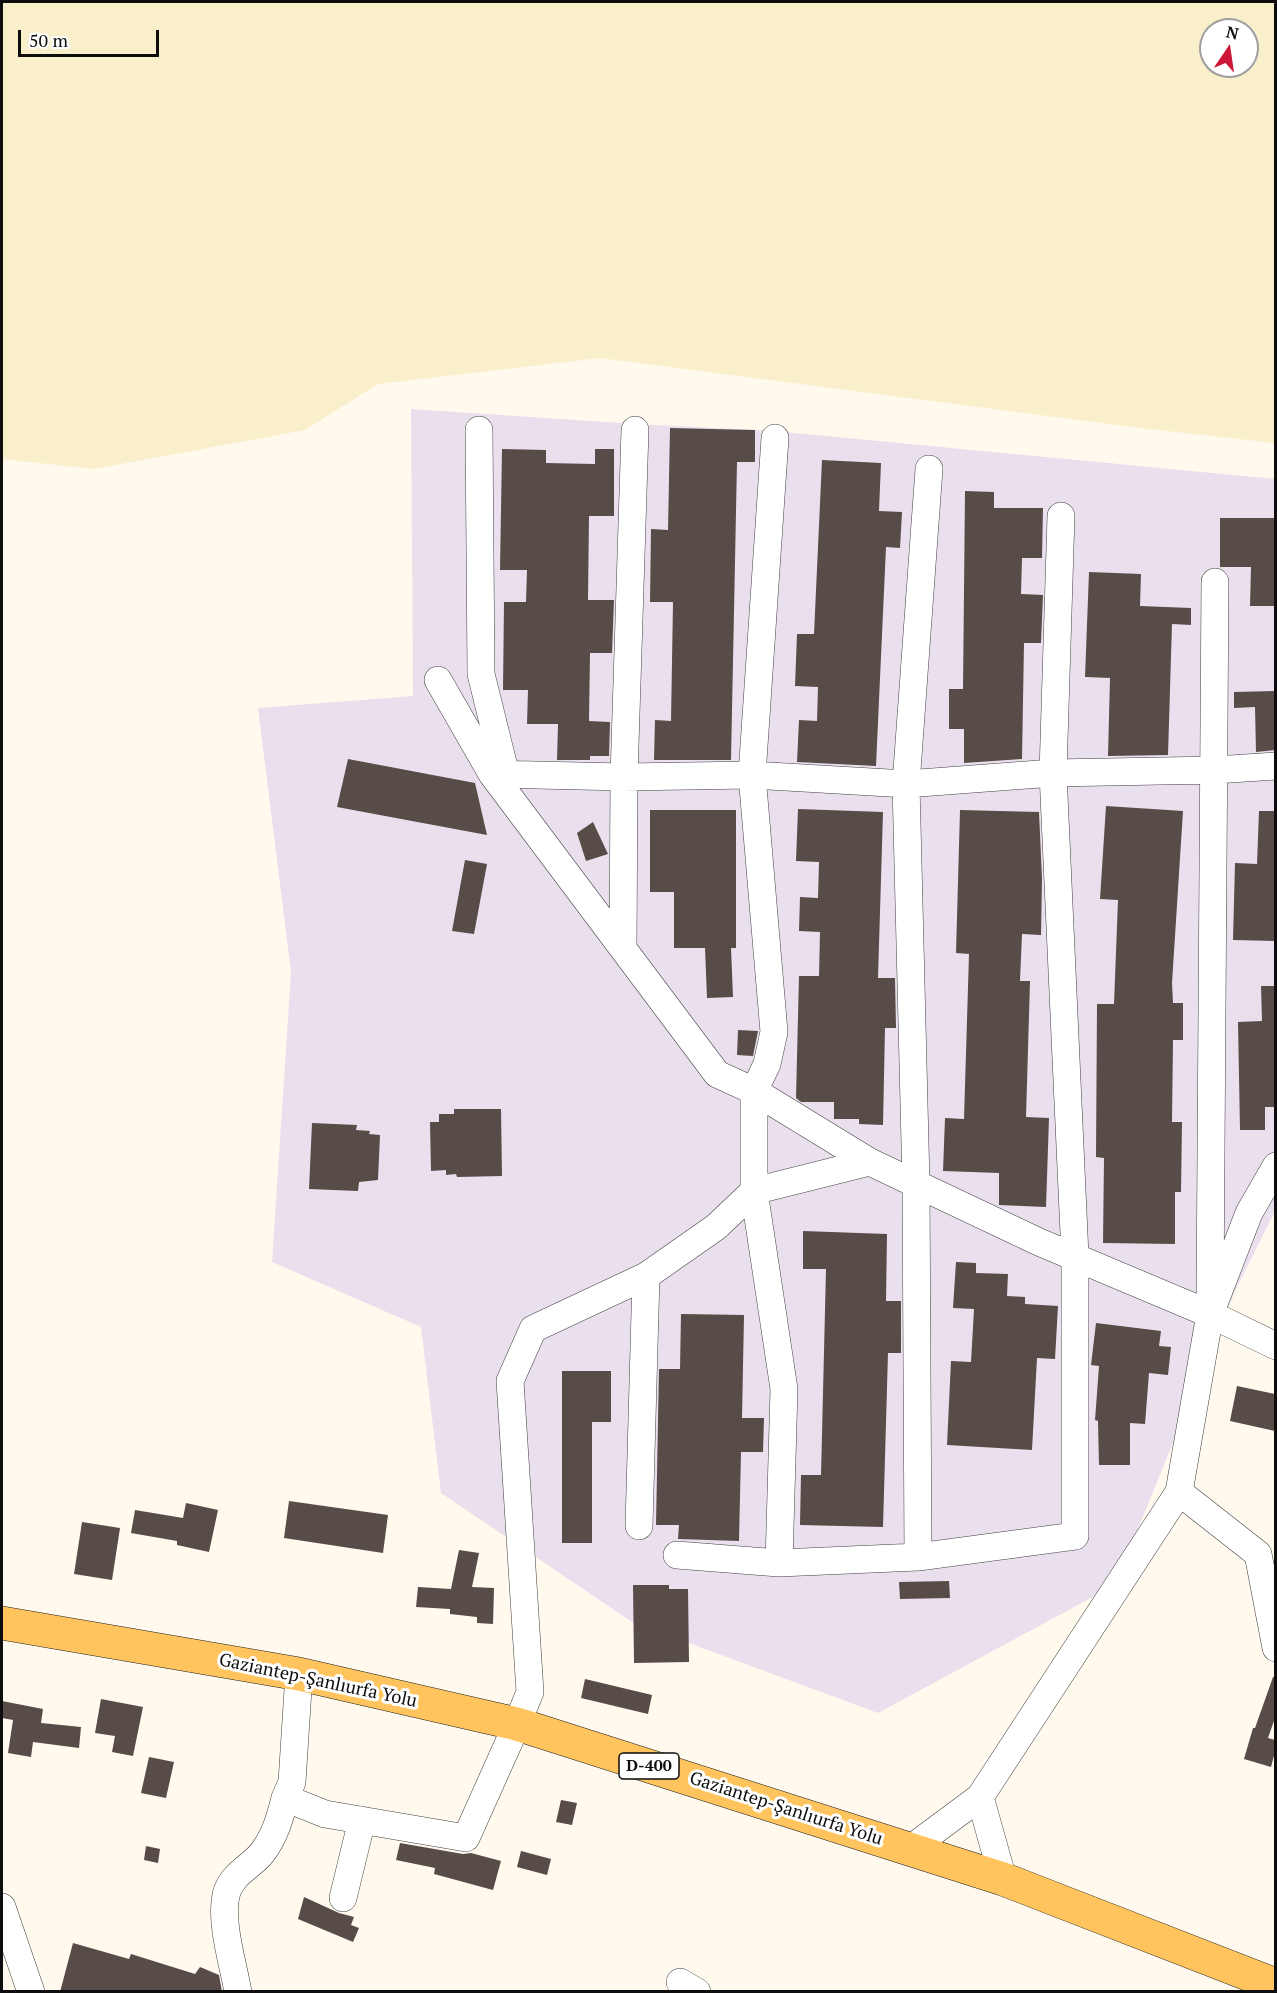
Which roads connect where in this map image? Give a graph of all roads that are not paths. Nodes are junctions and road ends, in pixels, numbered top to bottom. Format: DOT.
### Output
graph roads {
  1 [pos="479,430"];
  2 [pos="635,430"];
  3 [pos="775,438"];
  4 [pos="928,469"];
  5 [pos="1061,516"];
  6 [pos="1215,582"];
  7 [pos="438,680"];
  8 [pos="1275,766"];
  9 [pos="1215,770"];
  10 [pos="1053,773"];
  11 [pos="499,775"];
  12 [pos="752,775"];
  13 [pos="624,777"];
  14 [pos="906,784"];
  15 [pos="622,948"];
  16 [pos="754,1091"];
  17 [pos="870,1162"];
  18 [pos="1275,1166"];
  19 [pos="916,1183"];
  20 [pos="754,1191"];
  21 [pos="1075,1256"];
  22 [pos="646,1276"];
  23 [pos="1210,1314"];
  24 [pos="1275,1346"];
  25 [pos="1179,1492"];
  26 [pos="639,1526"];
  27 [pos="677,1555"];
  28 [pos="918,1557"];
  29 [pos="779,1563"];
  30 [pos="2,1623"];
  31 [pos="1275,1648"];
  32 [pos="299,1674"];
  33 [pos="518,1724"];
  34 [pos="980,1797"];
  35 [pos="285,1798"];
  36 [pos="362,1820"];
  37 [pos="910,1849"];
  38 [pos="1003,1879"];
  39 [pos="343,1898"];
  40 [pos="2,1907"];
  41 [pos="1275,1985"];
  42 [pos="32,1992"];
  43 [pos="238,1992"];
  1 -- 11 [label="street"];
  2 -- 13 [label="street"];
  3 -- 12 [label="street"];
  4 -- 14 [label="street"];
  5 -- 10 [label="street"];
  6 -- 9 [label="street"];
  7 -- 11 [label="street"];
  8 -- 9 [label="street"];
  9 -- 10 [label="street"];
  9 -- 23 [label="street"];
  10 -- 14 [label="street"];
  10 -- 21 [label="street"];
  11 -- 13 [label="street"];
  11 -- 15 [label="street"];
  12 -- 13 [label="street"];
  12 -- 14 [label="street"];
  12 -- 16 [label="street"];
  13 -- 15 [label="street"];
  14 -- 19 [label="street"];
  15 -- 16 [label="street"];
  16 -- 17 [label="street"];
  16 -- 20 [label="street"];
  17 -- 19 [label="street"];
  17 -- 20 [label="street"];
  18 -- 23 [label="street"];
  19 -- 21 [label="street"];
  19 -- 28 [label="street"];
  20 -- 22 [label="street"];
  20 -- 29 [label="street"];
  21 -- 23 [label="street"];
  21 -- 28 [label="street"];
  22 -- 26 [label="street"];
  22 -- 33 [label="street"];
  23 -- 24 [label="street"];
  23 -- 25 [label="street"];
  25 -- 31 [label="street"];
  25 -- 34 [label="street"];
  27 -- 29 [label="street"];
  28 -- 29 [label="street"];
  30 -- 32 [label="main road, Gaziantep-Şanlıurfa Yolu / D-400"];
  32 -- 33 [label="main road, Gaziantep-Şanlıurfa Yolu / D-400"];
  32 -- 35 [label="street"];
  33 -- 36 [label="street"];
  33 -- 37 [label="main road, Gaziantep-Şanlıurfa Yolu / D-400"];
  34 -- 37 [label="street"];
  34 -- 38 [label="street"];
  35 -- 36 [label="street"];
  35 -- 43 [label="street"];
  36 -- 39 [label="street"];
  37 -- 38 [label="main road, Gaziantep-Şanlıurfa Yolu / D-400"];
  38 -- 41 [label="main road, Gaziantep-Şanlıurfa Yolu / D-400"];
  40 -- 42 [label="street"];
}
